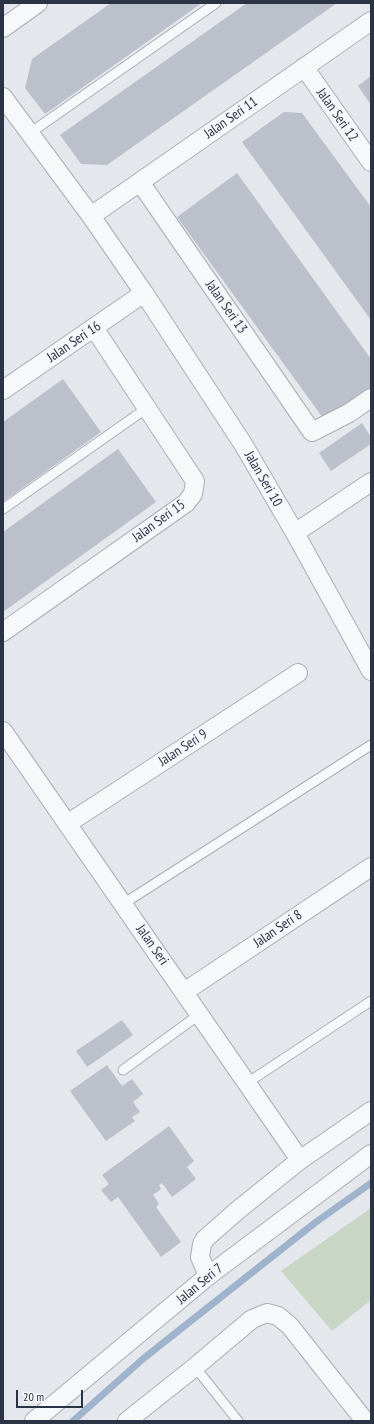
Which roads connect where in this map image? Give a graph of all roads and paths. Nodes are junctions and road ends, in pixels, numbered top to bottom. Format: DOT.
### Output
graph roads {
  1 [pos="38,3"];
  2 [pos="216,3"];
  3 [pos="371,21"];
  4 [pos="3,28"];
  5 [pos="304,67"];
  6 [pos="3,97"];
  7 [pos="30,133"];
  8 [pos="371,162"];
  9 [pos="140,182"];
  10 [pos="91,216"];
  11 [pos="144,293"];
  12 [pos="94,328"];
  13 [pos="3,390"];
  14 [pos="371,398"];
  15 [pos="147,408"];
  16 [pos="371,482"];
  17 [pos="3,509"];
  18 [pos="295,533"];
  19 [pos="3,632"];
  20 [pos="371,671"];
  21 [pos="298,673"];
  22 [pos="3,731"];
  23 [pos="371,745"];
  24 [pos="67,824"];
  25 [pos="371,867"];
  26 [pos="123,904"];
  27 [pos="184,992"];
  28 [pos="371,1001"];
  29 [pos="200,1014"];
  30 [pos="123,1070"];
  31 [pos="247,1083"];
  32 [pos="371,1111"];
  33 [pos="371,1154"];
  34 [pos="300,1160"];
  35 [pos="208,1276"];
  36 [pos="195,1367"];
  37 [pos="366,1418"];
  38 [pos="34,1421"];
  39 [pos="129,1421"];
  40 [pos="238,1421"];
  1 -- 4 [label="street"];
  2 -- 7 [label="lane"];
  3 -- 5 [label="street, Jalan Seri 11"];
  5 -- 8 [label="street, Jalan Seri 12"];
  5 -- 9 [label="street, Jalan Seri 11"];
  6 -- 7 [label="street"];
  7 -- 10 [label="street"];
  9 -- 10 [label="street, Jalan Seri 11"];
  9 -- 14 [label="street, Jalan Seri 13"];
  10 -- 11 [label="street"];
  11 -- 12 [label="street, Jalan Seri 16"];
  11 -- 18 [label="street, Jalan Seri 10"];
  12 -- 13 [label="street, Jalan Seri 16"];
  12 -- 15 [label="street, Jalan Seri 15"];
  15 -- 17 [label="lane"];
  15 -- 19 [label="street, Jalan Seri 15"];
  16 -- 18 [label="street"];
  18 -- 20 [label="street, Jalan Seri 10"];
  21 -- 24 [label="street, Jalan Seri 9"];
  22 -- 24 [label="street, Jalan Seri"];
  23 -- 26 [label="lane"];
  24 -- 26 [label="street, Jalan Seri"];
  25 -- 27 [label="street, Jalan Seri 8"];
  26 -- 27 [label="street, Jalan Seri"];
  27 -- 29 [label="street, Jalan Seri"];
  28 -- 31 [label="lane"];
  29 -- 30 [label="lane"];
  29 -- 31 [label="street, Jalan Seri"];
  31 -- 34 [label="street, Jalan Seri"];
  32 -- 34 [label="street"];
  33 -- 35 [label="street, Jalan Seri 7"];
  34 -- 35 [label="street"];
  35 -- 38 [label="street, Jalan Seri 7"];
  36 -- 37 [label="street"];
  36 -- 39 [label="street"];
  36 -- 40 [label="lane"];
}
